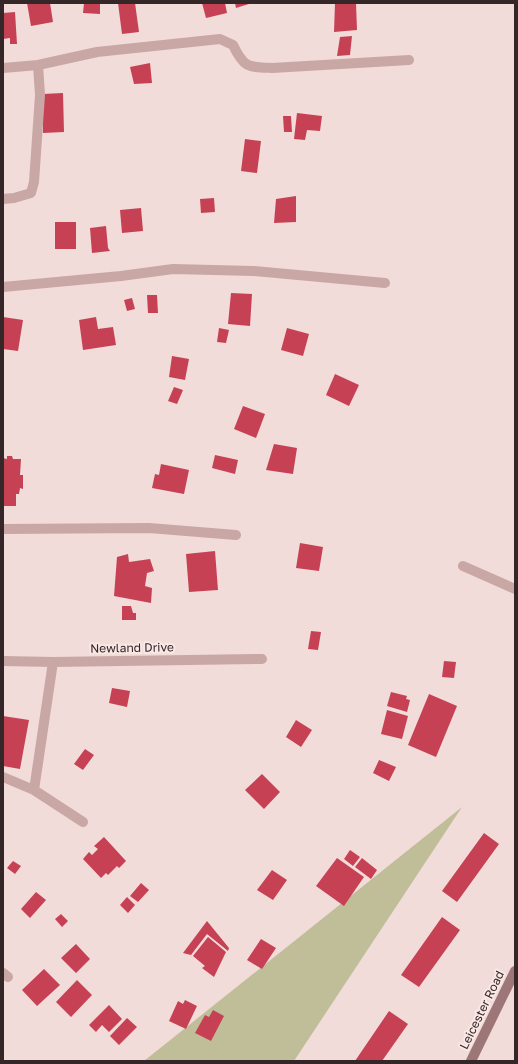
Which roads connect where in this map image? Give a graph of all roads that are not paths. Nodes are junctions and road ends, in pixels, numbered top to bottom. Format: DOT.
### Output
graph roads {
  1 [pos="409,60"];
  2 [pos="38,65"];
  3 [pos="3,68"];
  4 [pos="3,199"];
  5 [pos="385,283"];
  6 [pos="3,287"];
  7 [pos="3,529"];
  8 [pos="236,536"];
  9 [pos="464,566"];
  10 [pos="515,589"];
  11 [pos="262,659"];
  12 [pos="3,661"];
  13 [pos="53,662"];
  14 [pos="3,777"];
  15 [pos="34,790"];
  16 [pos="83,822"];
  17 [pos="515,971"];
  18 [pos="472,1061"];
  1 -- 2 [label="street"];
  2 -- 3 [label="street"];
  2 -- 4 [label="street"];
  5 -- 6 [label="street"];
  7 -- 8 [label="street"];
  9 -- 10 [label="street"];
  11 -- 13 [label="street, Newland Drive"];
  12 -- 13 [label="street, Newland Drive"];
  13 -- 15 [label="street"];
  14 -- 15 [label="street"];
  15 -- 16 [label="street"];
  17 -- 18 [label="street, Leicester Road"];
}
